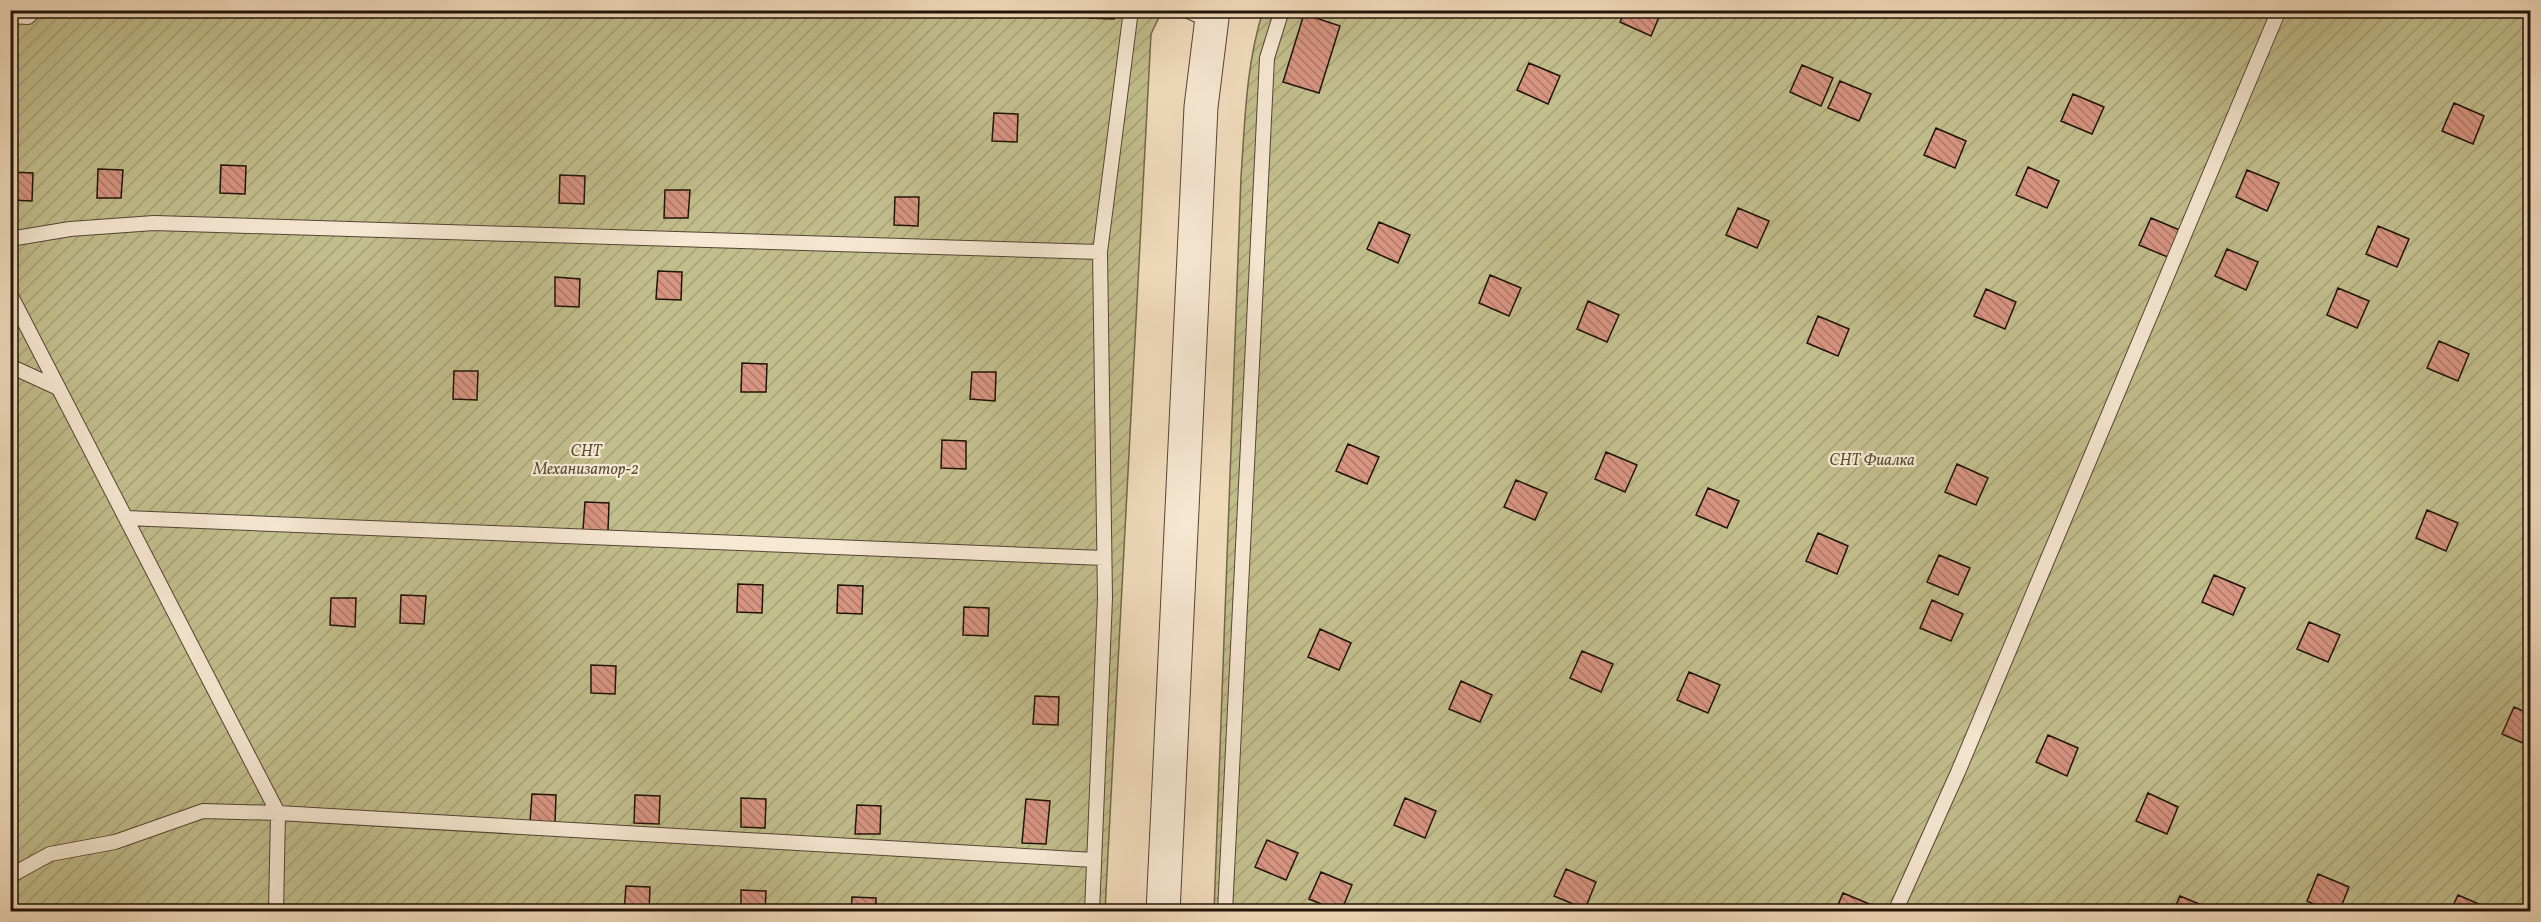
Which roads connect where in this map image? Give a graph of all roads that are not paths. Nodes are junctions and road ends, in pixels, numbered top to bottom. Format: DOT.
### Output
graph roads {
  1 [pos="35,10"];
  2 [pos="1131,10"];
  3 [pos="1282,10"];
  4 [pos="2279,10"];
  5 [pos="1203,14"];
  6 [pos="10,16"];
  7 [pos="10,239"];
  8 [pos="1100,252"];
  9 [pos="10,294"];
  10 [pos="10,366"];
  11 [pos="57,388"];
  12 [pos="126,519"];
  13 [pos="1104,558"];
  14 [pos="278,813"];
  15 [pos="1094,860"];
  16 [pos="10,876"];
  17 [pos="276,912"];
  18 [pos="1092,912"];
  19 [pos="1163,912"];
  20 [pos="1225,912"];
  21 [pos="1895,912"];
  1 -- 6 [label="lane"];
  2 -- 8 [label="lane"];
  3 -- 20 [label="lane"];
  4 -- 21 [label="lane"];
  5 -- 19 [label="street"];
  7 -- 8 [label="lane"];
  8 -- 13 [label="lane"];
  9 -- 11 [label="lane"];
  10 -- 11 [label="lane"];
  11 -- 12 [label="lane"];
  12 -- 13 [label="lane"];
  12 -- 14 [label="lane"];
  13 -- 15 [label="lane"];
  14 -- 15 [label="lane"];
  14 -- 16 [label="lane"];
  14 -- 17 [label="lane"];
  15 -- 18 [label="lane"];
}
